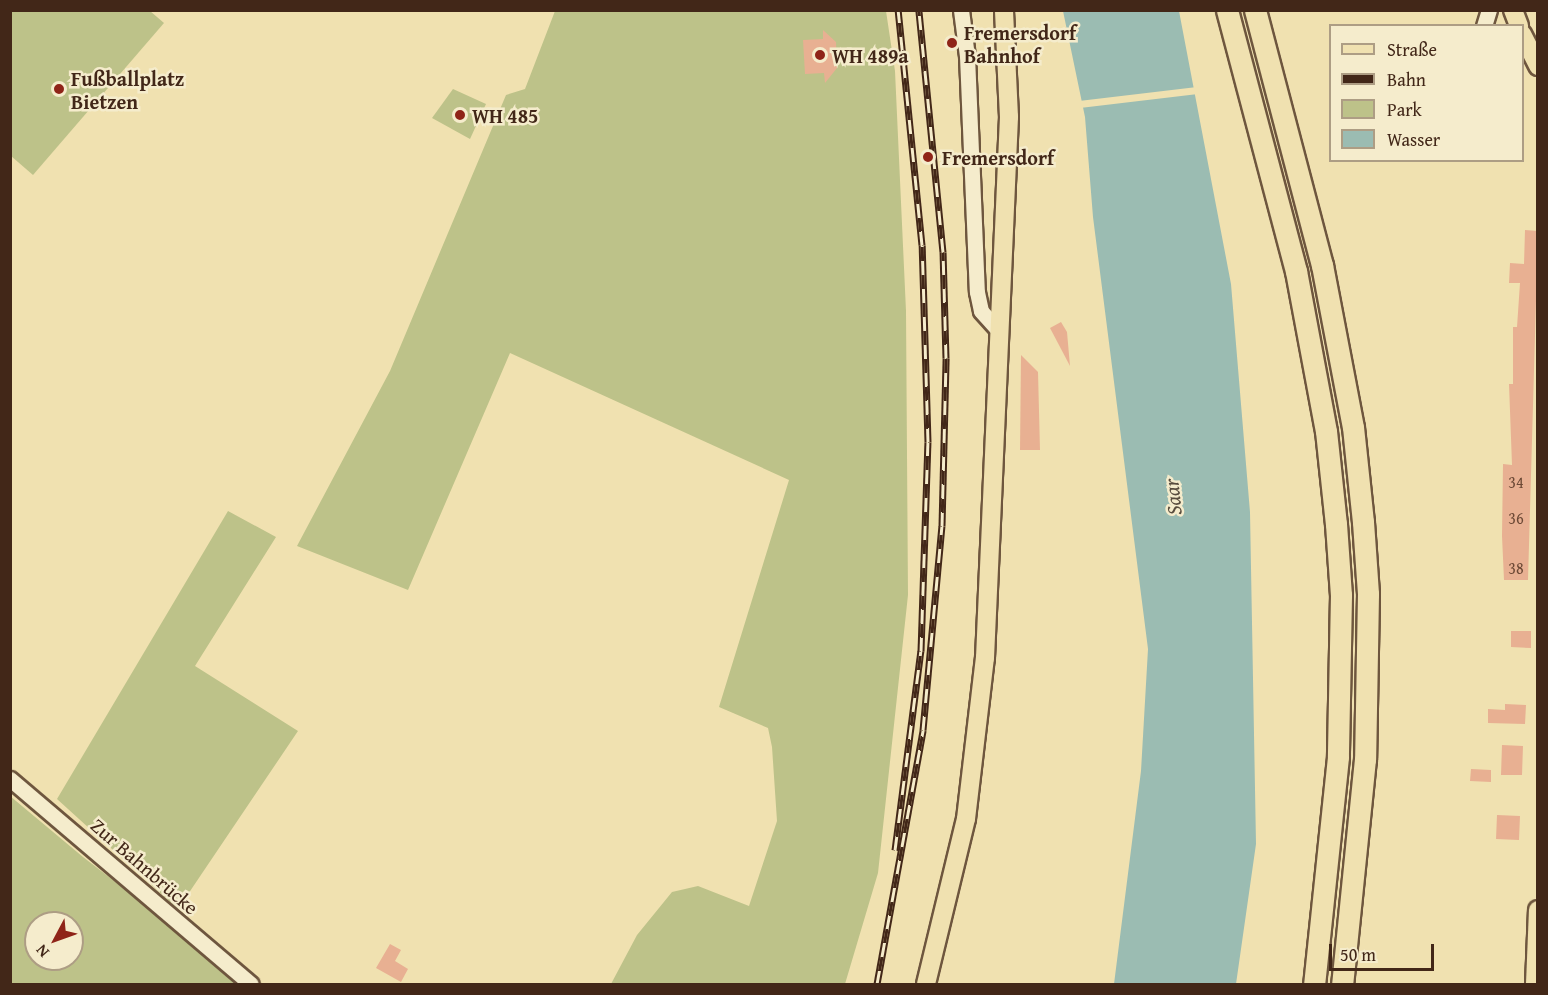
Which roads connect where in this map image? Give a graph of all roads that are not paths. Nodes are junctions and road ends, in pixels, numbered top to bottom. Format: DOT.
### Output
graph roads {
  1 [pos="961,10"];
  2 [pos="1004,10"];
  3 [pos="1227,10"];
  4 [pos="1255,10"];
  5 [pos="1524,38"];
  6 [pos="1538,66"];
  7 [pos="1000,332"];
  8 [pos="10,779"];
  9 [pos="1538,910"];
  10 [pos="251,984"];
  11 [pos="927,984"];
  12 [pos="1314,984"];
  13 [pos="1342,984"];
  14 [pos="1535,984"];
  1 -- 7 [label="street"];
  2 -- 7 [label="main road"];
  3 -- 12 [label="highway"];
  4 -- 13 [label="highway"];
  5 -- 6 [label="main road"];
  7 -- 11 [label="main road"];
  8 -- 10 [label="street, Zur Bahnbrücke"];
  9 -- 14 [label="main road"];
}
